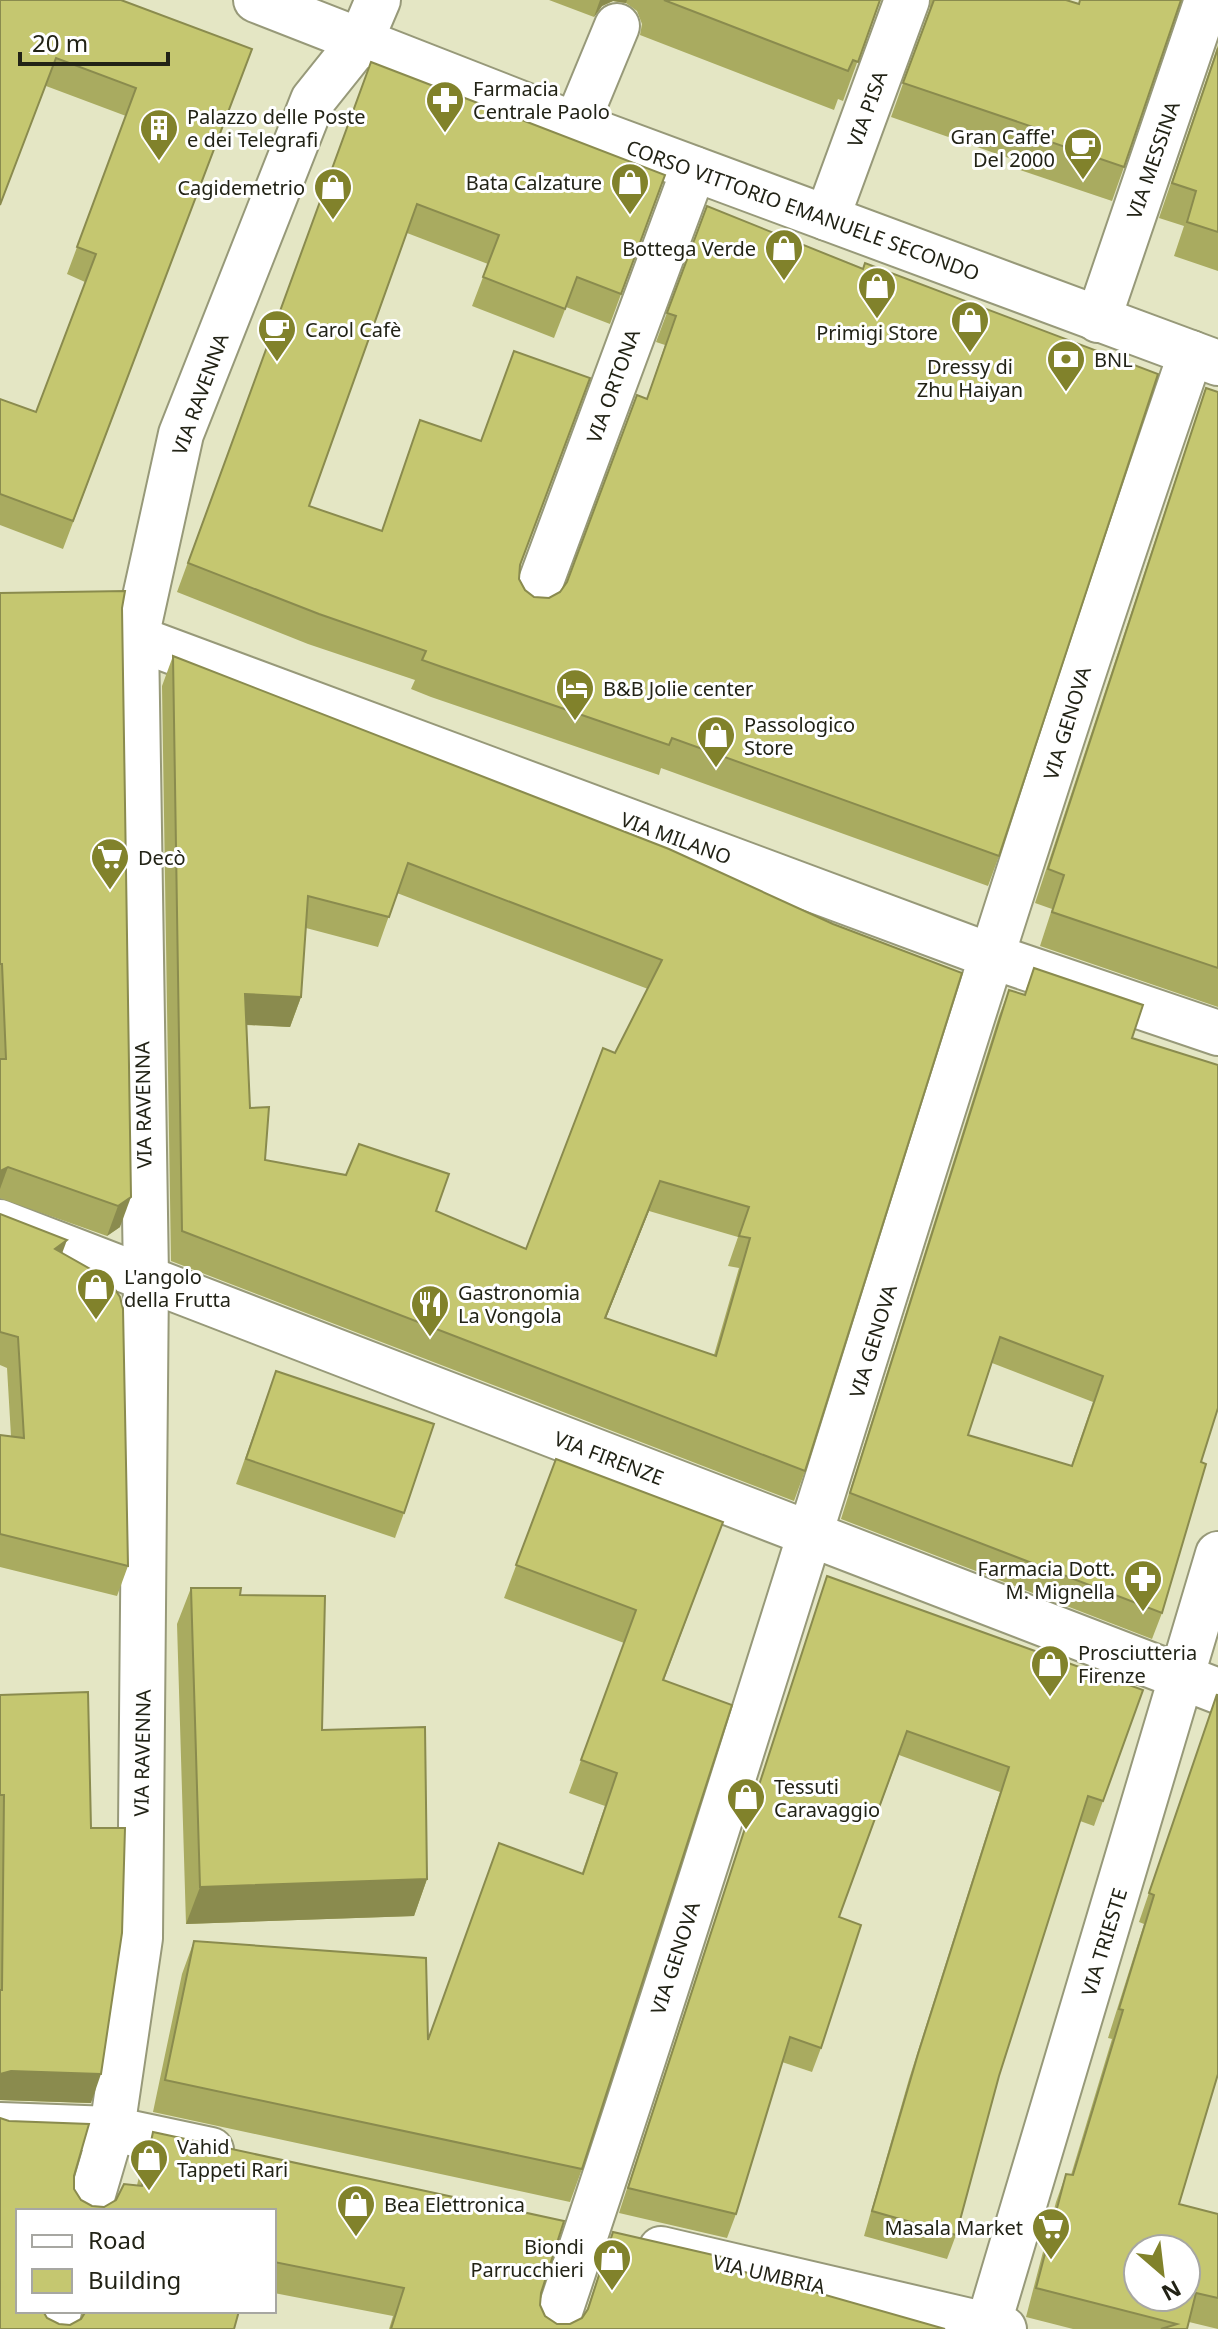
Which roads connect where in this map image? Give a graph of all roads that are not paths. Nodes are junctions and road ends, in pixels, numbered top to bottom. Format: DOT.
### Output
graph roads {
  1 [pos="256,0"];
  2 [pos="378,0"];
  3 [pos="907,0"];
  4 [pos="1207,0"];
  5 [pos="617,26"];
  6 [pos="361,40"];
  7 [pos="576,125"];
  8 [pos="694,169"];
  9 [pos="827,218"];
  10 [pos="1098,320"];
  11 [pos="1204,358"];
  12 [pos="533,603"];
  13 [pos="136,638"];
  14 [pos="994,957"];
  15 [pos="1218,1033"];
  16 [pos="0,1222"];
  17 [pos="146,1278"];
  18 [pos="811,1537"];
  19 [pos="1218,1554"];
  20 [pos="1201,1685"];
  21 [pos="0,2125"];
  22 [pos="112,2129"];
  23 [pos="250,2159"];
  24 [pos="89,2209"];
  25 [pos="541,2221"];
  26 [pos="587,2231"];
  27 [pos="993,2328"];
  28 [pos="554,2329"];
  1 -- 6 [label="street, CORSO VITTORIO EMANUELE SECONDO"];
  2 -- 6 [label="street, VIA RAVENNA"];
  3 -- 9 [label="street, VIA PISA"];
  4 -- 10 [label="street, VIA MESSINA"];
  5 -- 7 [label="street"];
  6 -- 7 [label="street, CORSO VITTORIO EMANUELE SECONDO"];
  6 -- 13 [label="street, VIA RAVENNA"];
  7 -- 8 [label="street, CORSO VITTORIO EMANUELE SECONDO"];
  8 -- 9 [label="street, CORSO VITTORIO EMANUELE SECONDO"];
  8 -- 12 [label="street, VIA ORTONA"];
  9 -- 10 [label="street, CORSO VITTORIO EMANUELE SECONDO"];
  10 -- 11 [label="street, CORSO VITTORIO EMANUELE SECONDO"];
  11 -- 14 [label="street, VIA GENOVA"];
  13 -- 14 [label="street, VIA MILANO"];
  13 -- 17 [label="street, VIA RAVENNA"];
  14 -- 15 [label="street, VIA MILANO"];
  14 -- 18 [label="street, VIA GENOVA"];
  16 -- 17 [label="street, VIA FIRENZE"];
  17 -- 18 [label="street, VIA FIRENZE"];
  17 -- 22 [label="street, VIA RAVENNA"];
  18 -- 20 [label="street, VIA FIRENZE"];
  18 -- 26 [label="street, VIA GENOVA"];
  19 -- 20 [label="street, VIA TRIESTE"];
  20 -- 27 [label="street, VIA TRIESTE"];
  21 -- 22 [label="street"];
  22 -- 23 [label="street"];
  22 -- 24 [label="street, VIA RAVENNA"];
  25 -- 26 [label="street, VIA UMBRIA"];
  26 -- 27 [label="street, VIA UMBRIA"];
  26 -- 28 [label="street, VIA GENOVA"];
}
